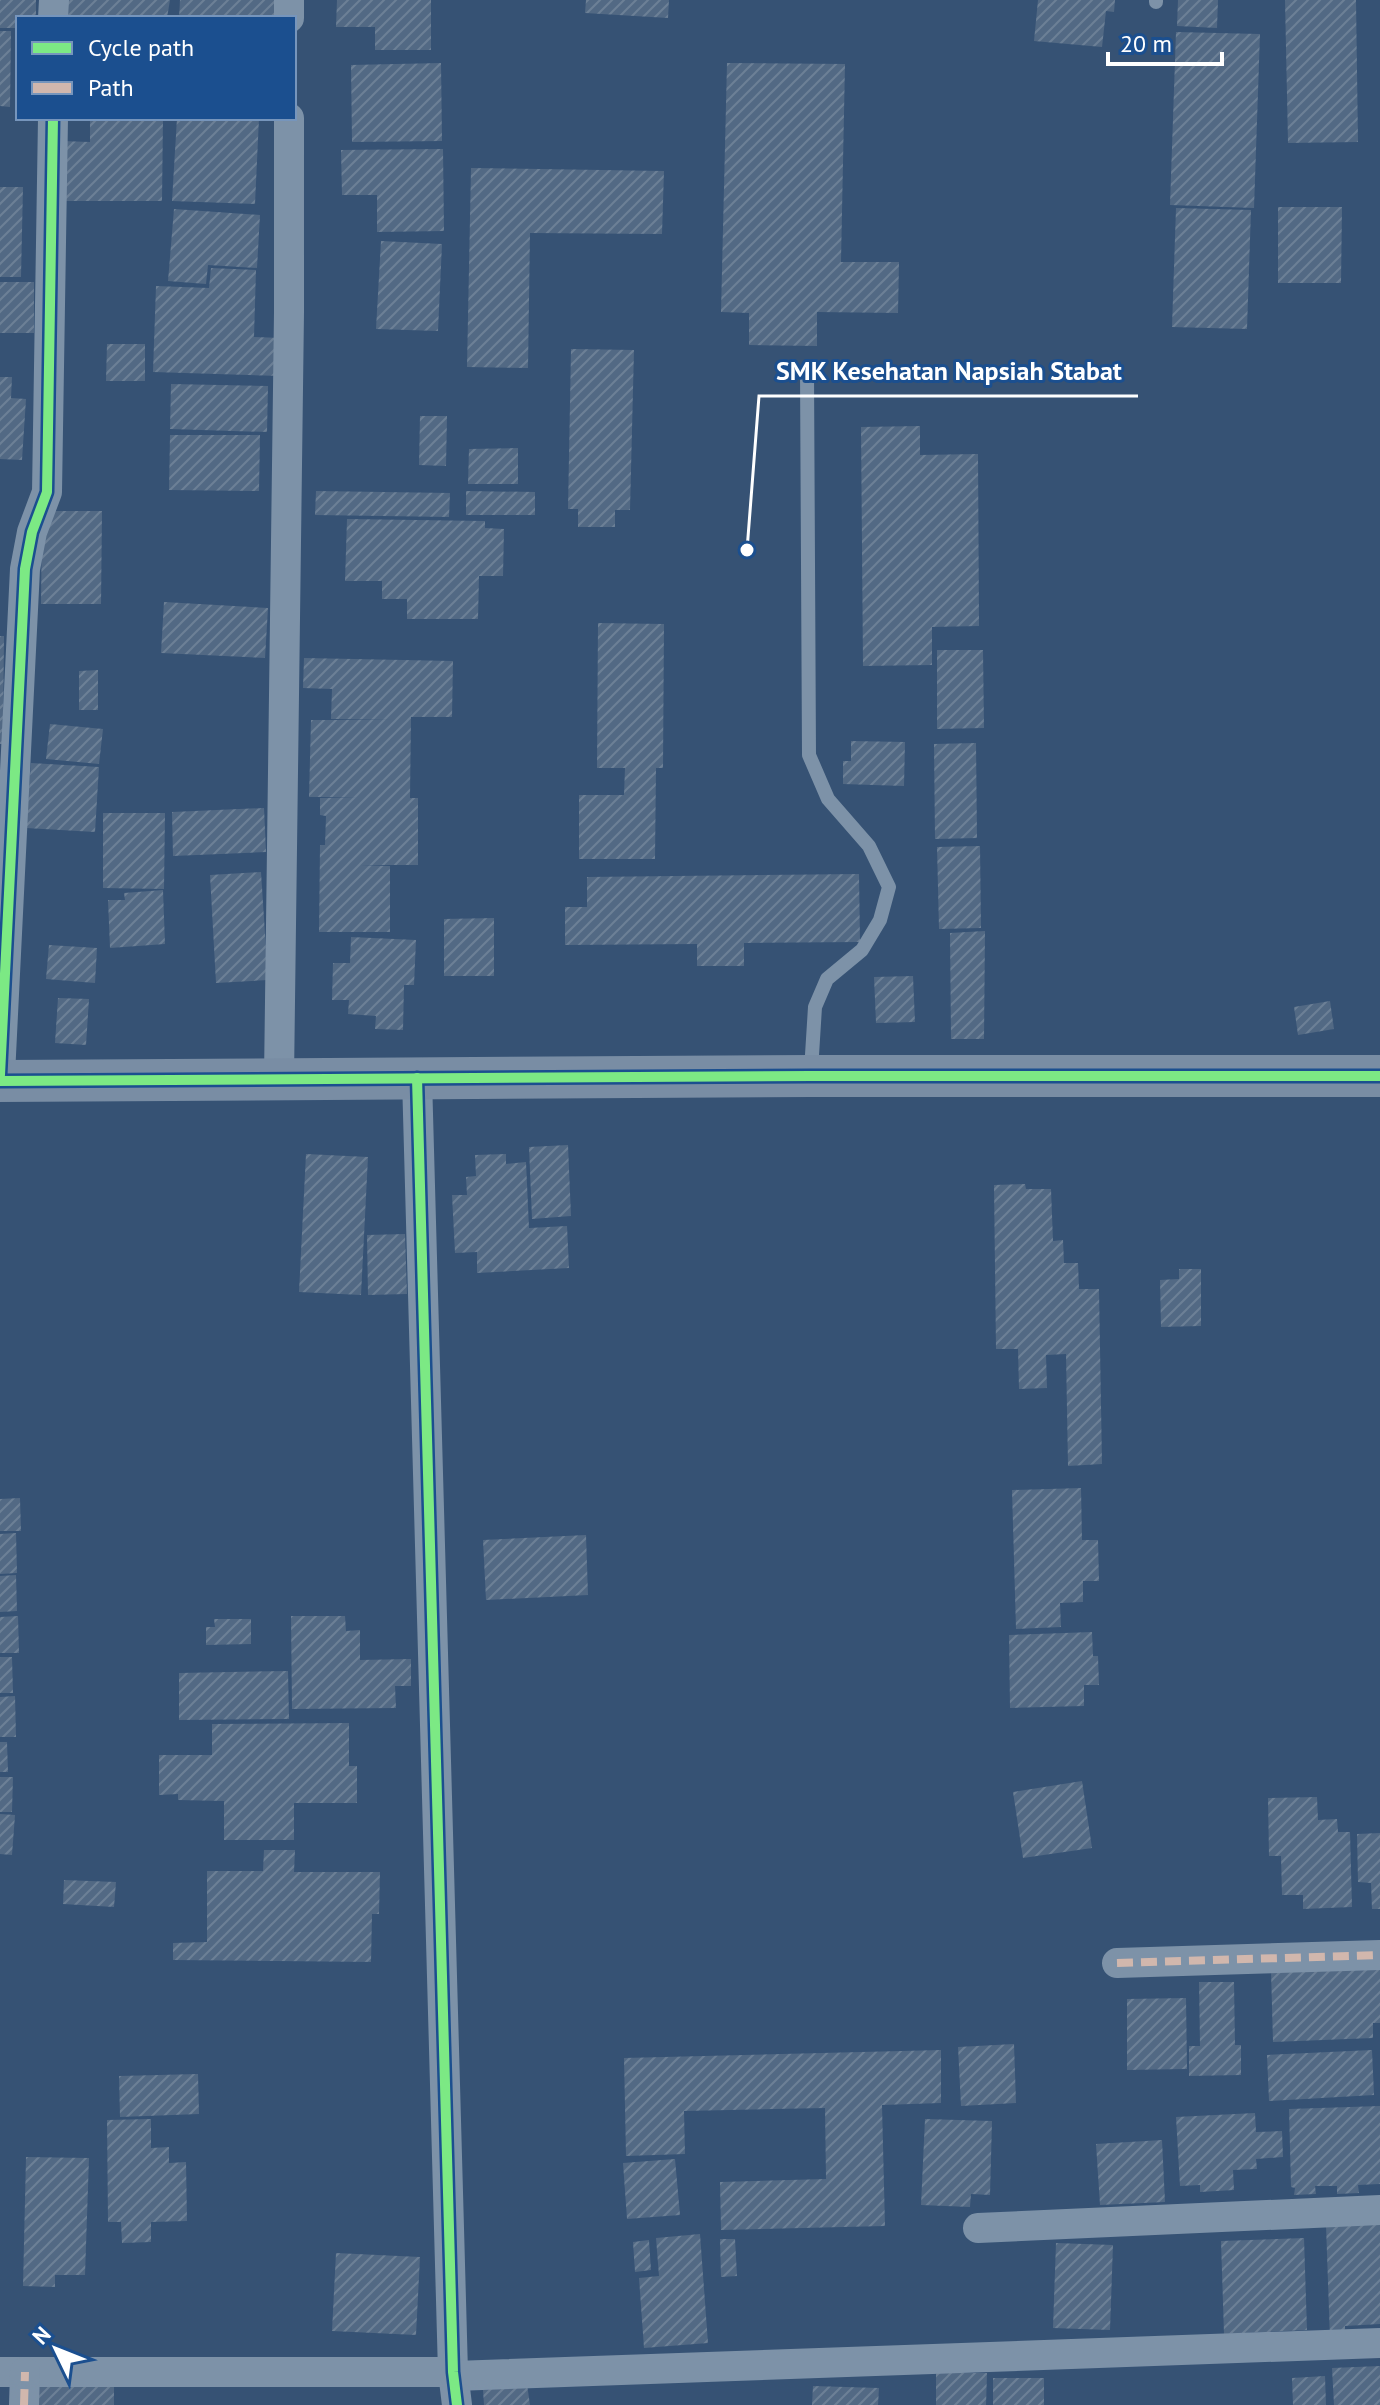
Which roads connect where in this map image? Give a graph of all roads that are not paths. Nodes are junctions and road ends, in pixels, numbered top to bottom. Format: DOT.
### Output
graph roads {
  1 [pos="53,120"];
  2 [pos="289,120"];
  3 [pos="807,371"];
  4 [pos="811,1076"];
  5 [pos="1380,1076"];
  6 [pos="0,1078"];
  7 [pos="279,1078"];
  8 [pos="417,1078"];
  9 [pos="1380,1955"];
  10 [pos="1117,1963"];
  11 [pos="1380,2210"];
  12 [pos="978,2228"];
  13 [pos="1380,2343"];
  14 [pos="12,2372"];
  15 [pos="455,2384"];
  16 [pos="24,2405"];
  1 -- 6 [label="street"];
  2 -- 7 [label="street"];
  3 -- 4 [label="lane"];
  4 -- 5 [label="street"];
  4 -- 8 [label="street"];
  6 -- 7 [label="street"];
  7 -- 8 [label="street"];
  8 -- 15 [label="street"];
  9 -- 10 [label="street"];
  11 -- 12 [label="street"];
  13 -- 15 [label="street"];
  14 -- 15 [label="street"];
  14 -- 16 [label="street"];
}
